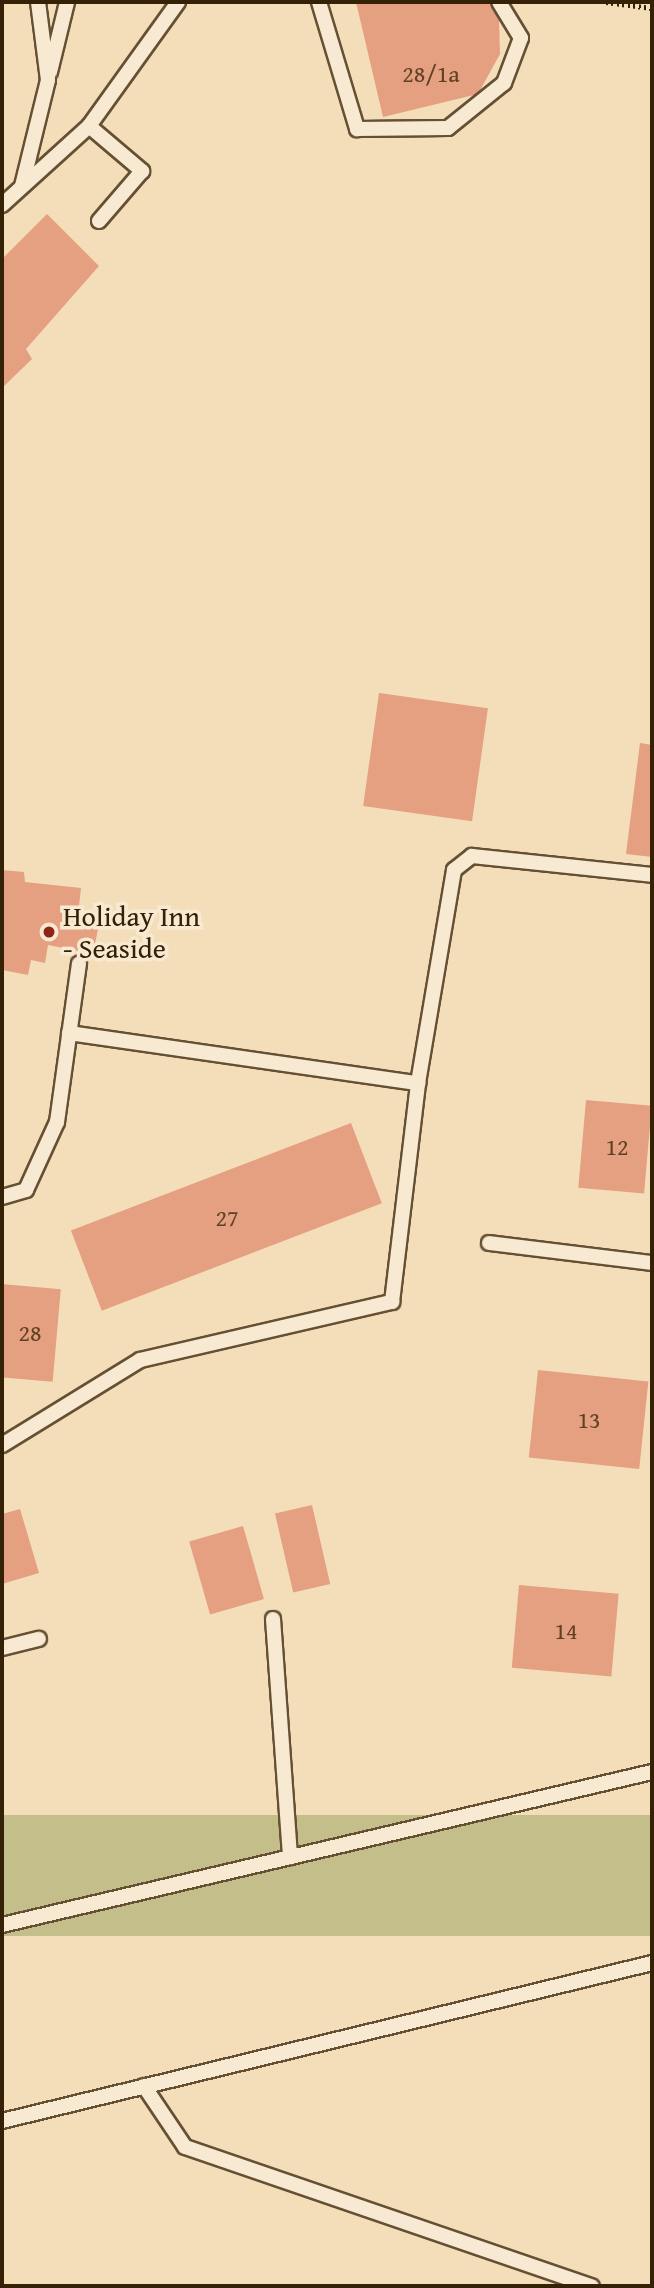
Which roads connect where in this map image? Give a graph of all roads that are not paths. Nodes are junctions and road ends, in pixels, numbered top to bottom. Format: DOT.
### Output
graph roads {
  1 [pos="38,2"];
  2 [pos="67,2"];
  3 [pos="178,2"];
  4 [pos="320,2"];
  5 [pos="499,2"];
  6 [pos="48,80"];
  7 [pos="89,127"];
  8 [pos="22,186"];
  9 [pos="2,205"];
  10 [pos="99,221"];
  11 [pos="652,875"];
  12 [pos="79,964"];
  13 [pos="69,1032"];
  14 [pos="418,1083"];
  15 [pos="2,1197"];
  16 [pos="489,1243"];
  17 [pos="652,1263"];
  18 [pos="2,1445"];
  19 [pos="273,1619"];
  20 [pos="39,1639"];
  21 [pos="2,1648"];
  22 [pos="652,1772"];
  23 [pos="290,1857"];
  24 [pos="2,1925"];
  25 [pos="652,1963"];
  26 [pos="144,2086"];
  27 [pos="2,2121"];
  28 [pos="592,2286"];
  1 -- 6 [label="lane"];
  2 -- 6 [label="lane"];
  3 -- 7 [label="lane"];
  4 -- 5 [label="lane"];
  6 -- 8 [label="lane"];
  7 -- 8 [label="lane"];
  7 -- 10 [label="lane"];
  8 -- 9 [label="lane"];
  11 -- 14 [label="lane"];
  12 -- 13 [label="lane"];
  13 -- 14 [label="lane"];
  13 -- 15 [label="lane"];
  14 -- 18 [label="lane"];
  16 -- 17 [label="lane"];
  19 -- 23 [label="lane"];
  20 -- 21 [label="lane"];
  22 -- 23 [label="lane"];
  23 -- 24 [label="lane"];
  25 -- 26 [label="lane"];
  26 -- 27 [label="lane"];
  26 -- 28 [label="lane"];
}
